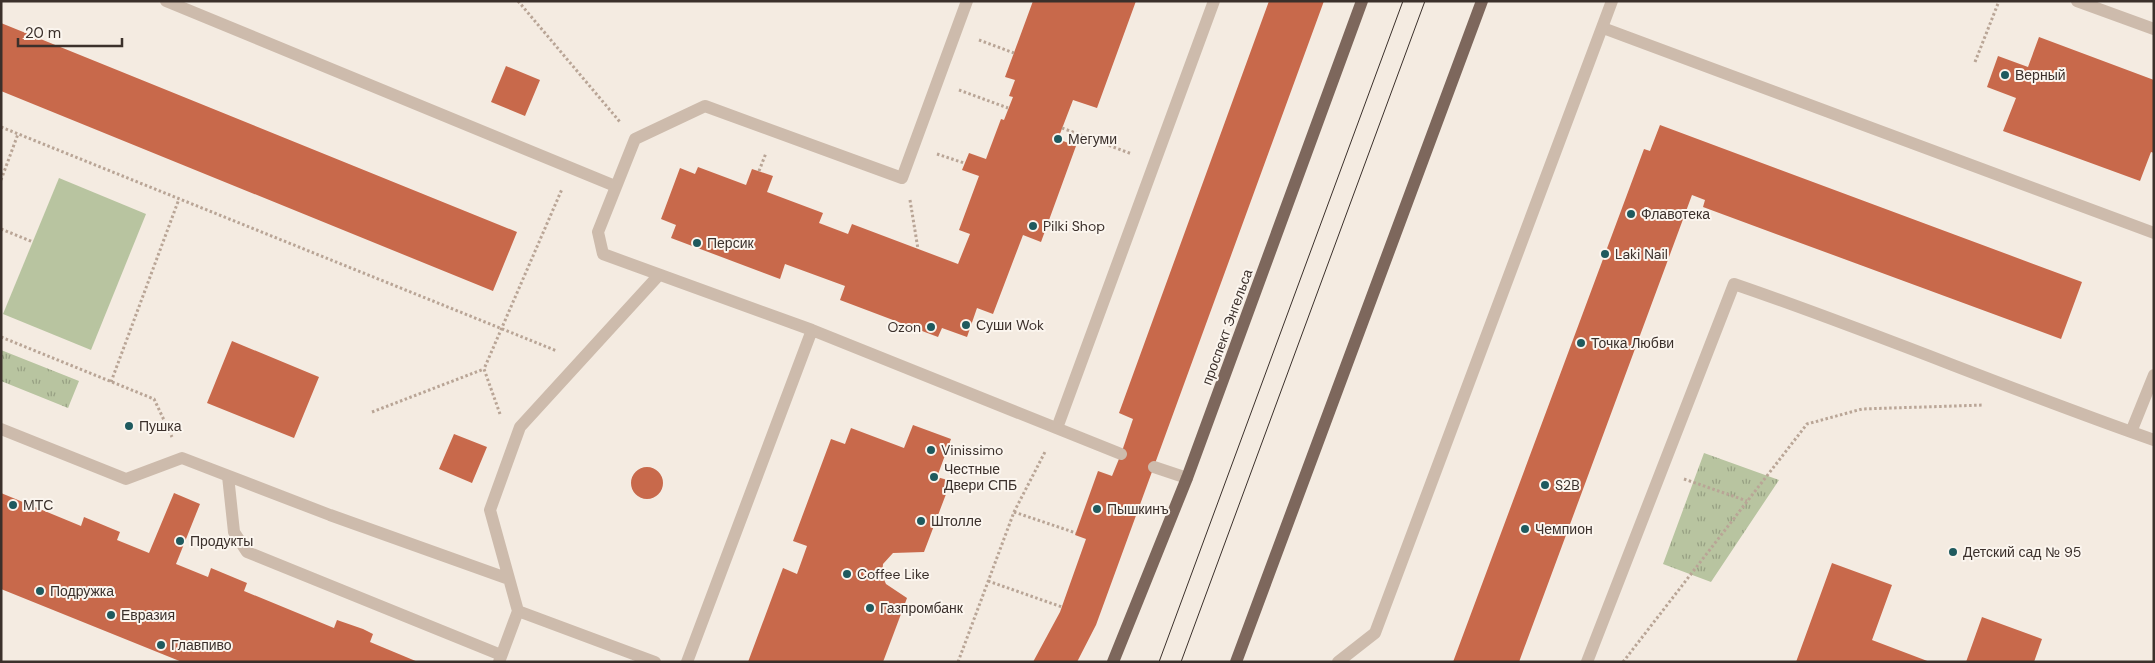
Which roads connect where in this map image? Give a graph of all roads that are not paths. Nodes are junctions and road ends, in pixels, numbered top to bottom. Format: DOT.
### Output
graph roads {
  1 [pos="166,1"];
  2 [pos="967,1"];
  3 [pos="1214,1"];
  4 [pos="1362,1"];
  5 [pos="1482,1"];
  6 [pos="1612,1"];
  7 [pos="2077,1"];
  8 [pos="1603,28"];
  9 [pos="2154,29"];
  10 [pos="615,186"];
  11 [pos="2154,233"];
  12 [pos="659,275"];
  13 [pos="812,330"];
  14 [pos="2154,375"];
  15 [pos="1,428"];
  16 [pos="1057,428"];
  17 [pos="2131,432"];
  18 [pos="2154,440"];
  19 [pos="1121,454"];
  20 [pos="1154,467"];
  21 [pos="228,476"];
  22 [pos="1187,478"];
  23 [pos="509,579"];
  24 [pos="518,611"];
  25 [pos="500,659"];
  26 [pos="656,662"];
  27 [pos="688,662"];
  28 [pos="1113,662"];
  29 [pos="1236,662"];
  30 [pos="1338,662"];
  31 [pos="1587,662"];
  1 -- 10 [label="street"];
  2 -- 10 [label="street"];
  3 -- 16 [label="street"];
  4 -- 22 [label="main road, проспект Энгельса"];
  5 -- 29 [label="main road"];
  6 -- 8 [label="street"];
  7 -- 9 [label="street"];
  8 -- 11 [label="street"];
  8 -- 30 [label="street"];
  10 -- 12 [label="street"];
  12 -- 13 [label="street"];
  12 -- 23 [label="street"];
  13 -- 16 [label="street"];
  13 -- 27 [label="street"];
  14 -- 17 [label="street"];
  15 -- 21 [label="street"];
  16 -- 19 [label="street"];
  17 -- 18 [label="street"];
  17 -- 31 [label="street"];
  20 -- 22 [label="street"];
  21 -- 23 [label="street"];
  21 -- 25 [label="street"];
  22 -- 28 [label="main road, проспект Энгельса"];
  23 -- 24 [label="street"];
  24 -- 25 [label="street"];
  24 -- 26 [label="street"];
}
